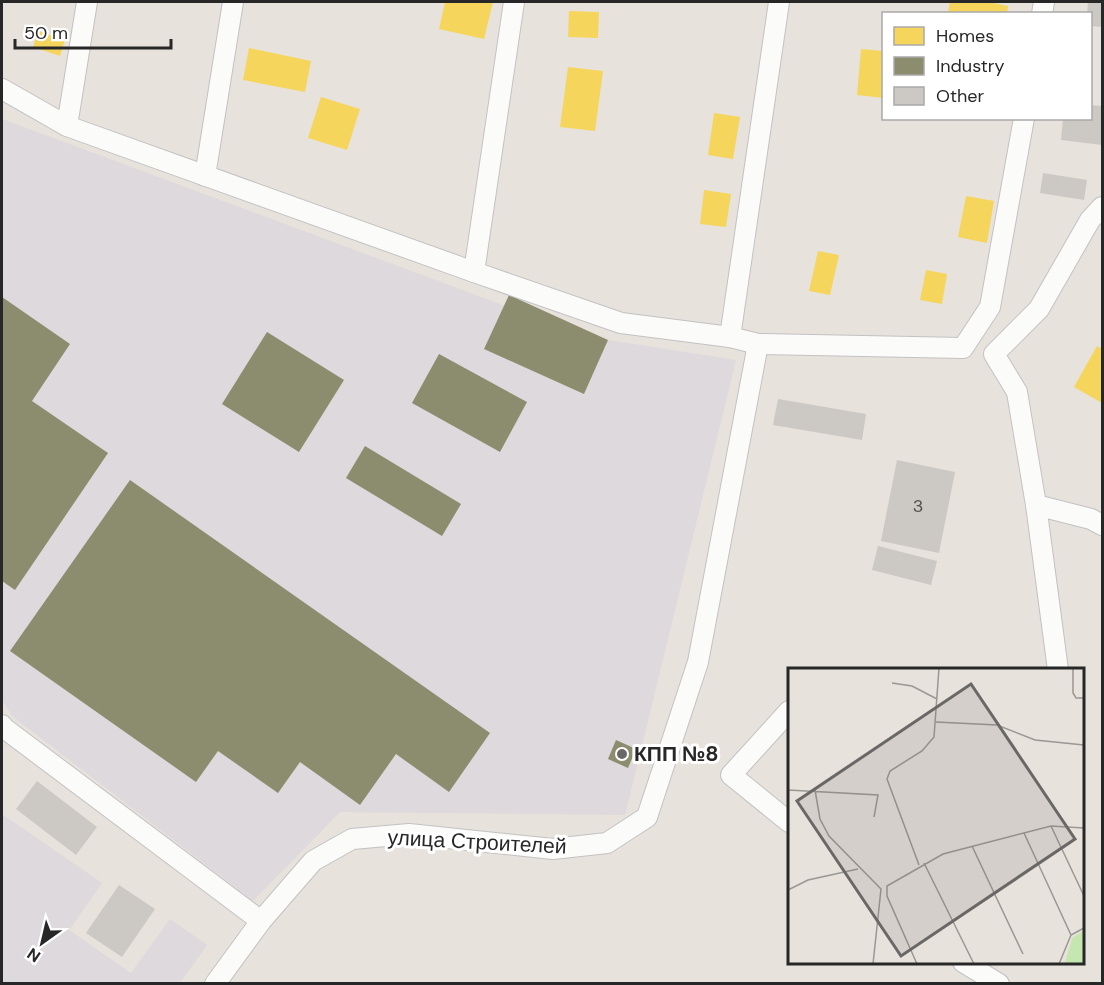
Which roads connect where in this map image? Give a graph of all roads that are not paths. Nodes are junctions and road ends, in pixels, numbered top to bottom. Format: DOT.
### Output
graph roads {
  1 [pos="87,2"];
  2 [pos="233,2"];
  3 [pos="514,2"];
  4 [pos="779,2"];
  5 [pos="2,89"];
  6 [pos="1024,120"];
  7 [pos="67,126"];
  8 [pos="204,176"];
  9 [pos="1102,207"];
  10 [pos="474,272"];
  11 [pos="730,337"];
  12 [pos="758,344"];
  13 [pos="963,348"];
  14 [pos="994,354"];
  15 [pos="1036,506"];
  16 [pos="1102,525"];
  17 [pos="1058,668"];
  18 [pos="788,712"];
  19 [pos="2,725"];
  20 [pos="788,821"];
  21 [pos="261,921"];
  22 [pos="966,964"];
  23 [pos="997,974"];
  24 [pos="214,984"];
  1 -- 7 [label="street"];
  2 -- 8 [label="street"];
  3 -- 10 [label="street"];
  4 -- 11 [label="street"];
  5 -- 7 [label="street"];
  6 -- 13 [label="street"];
  7 -- 8 [label="street"];
  8 -- 10 [label="street"];
  9 -- 14 [label="street"];
  10 -- 11 [label="street"];
  11 -- 12 [label="street"];
  12 -- 13 [label="street"];
  12 -- 21 [label="street, улица Строителей"];
  13 -- 14 [label="street"];
  14 -- 15 [label="street"];
  15 -- 16 [label="street"];
  15 -- 17 [label="street"];
  18 -- 20 [label="street"];
  19 -- 21 [label="street"];
  21 -- 24 [label="street, улица Строителей"];
  22 -- 23 [label="street"];
}
